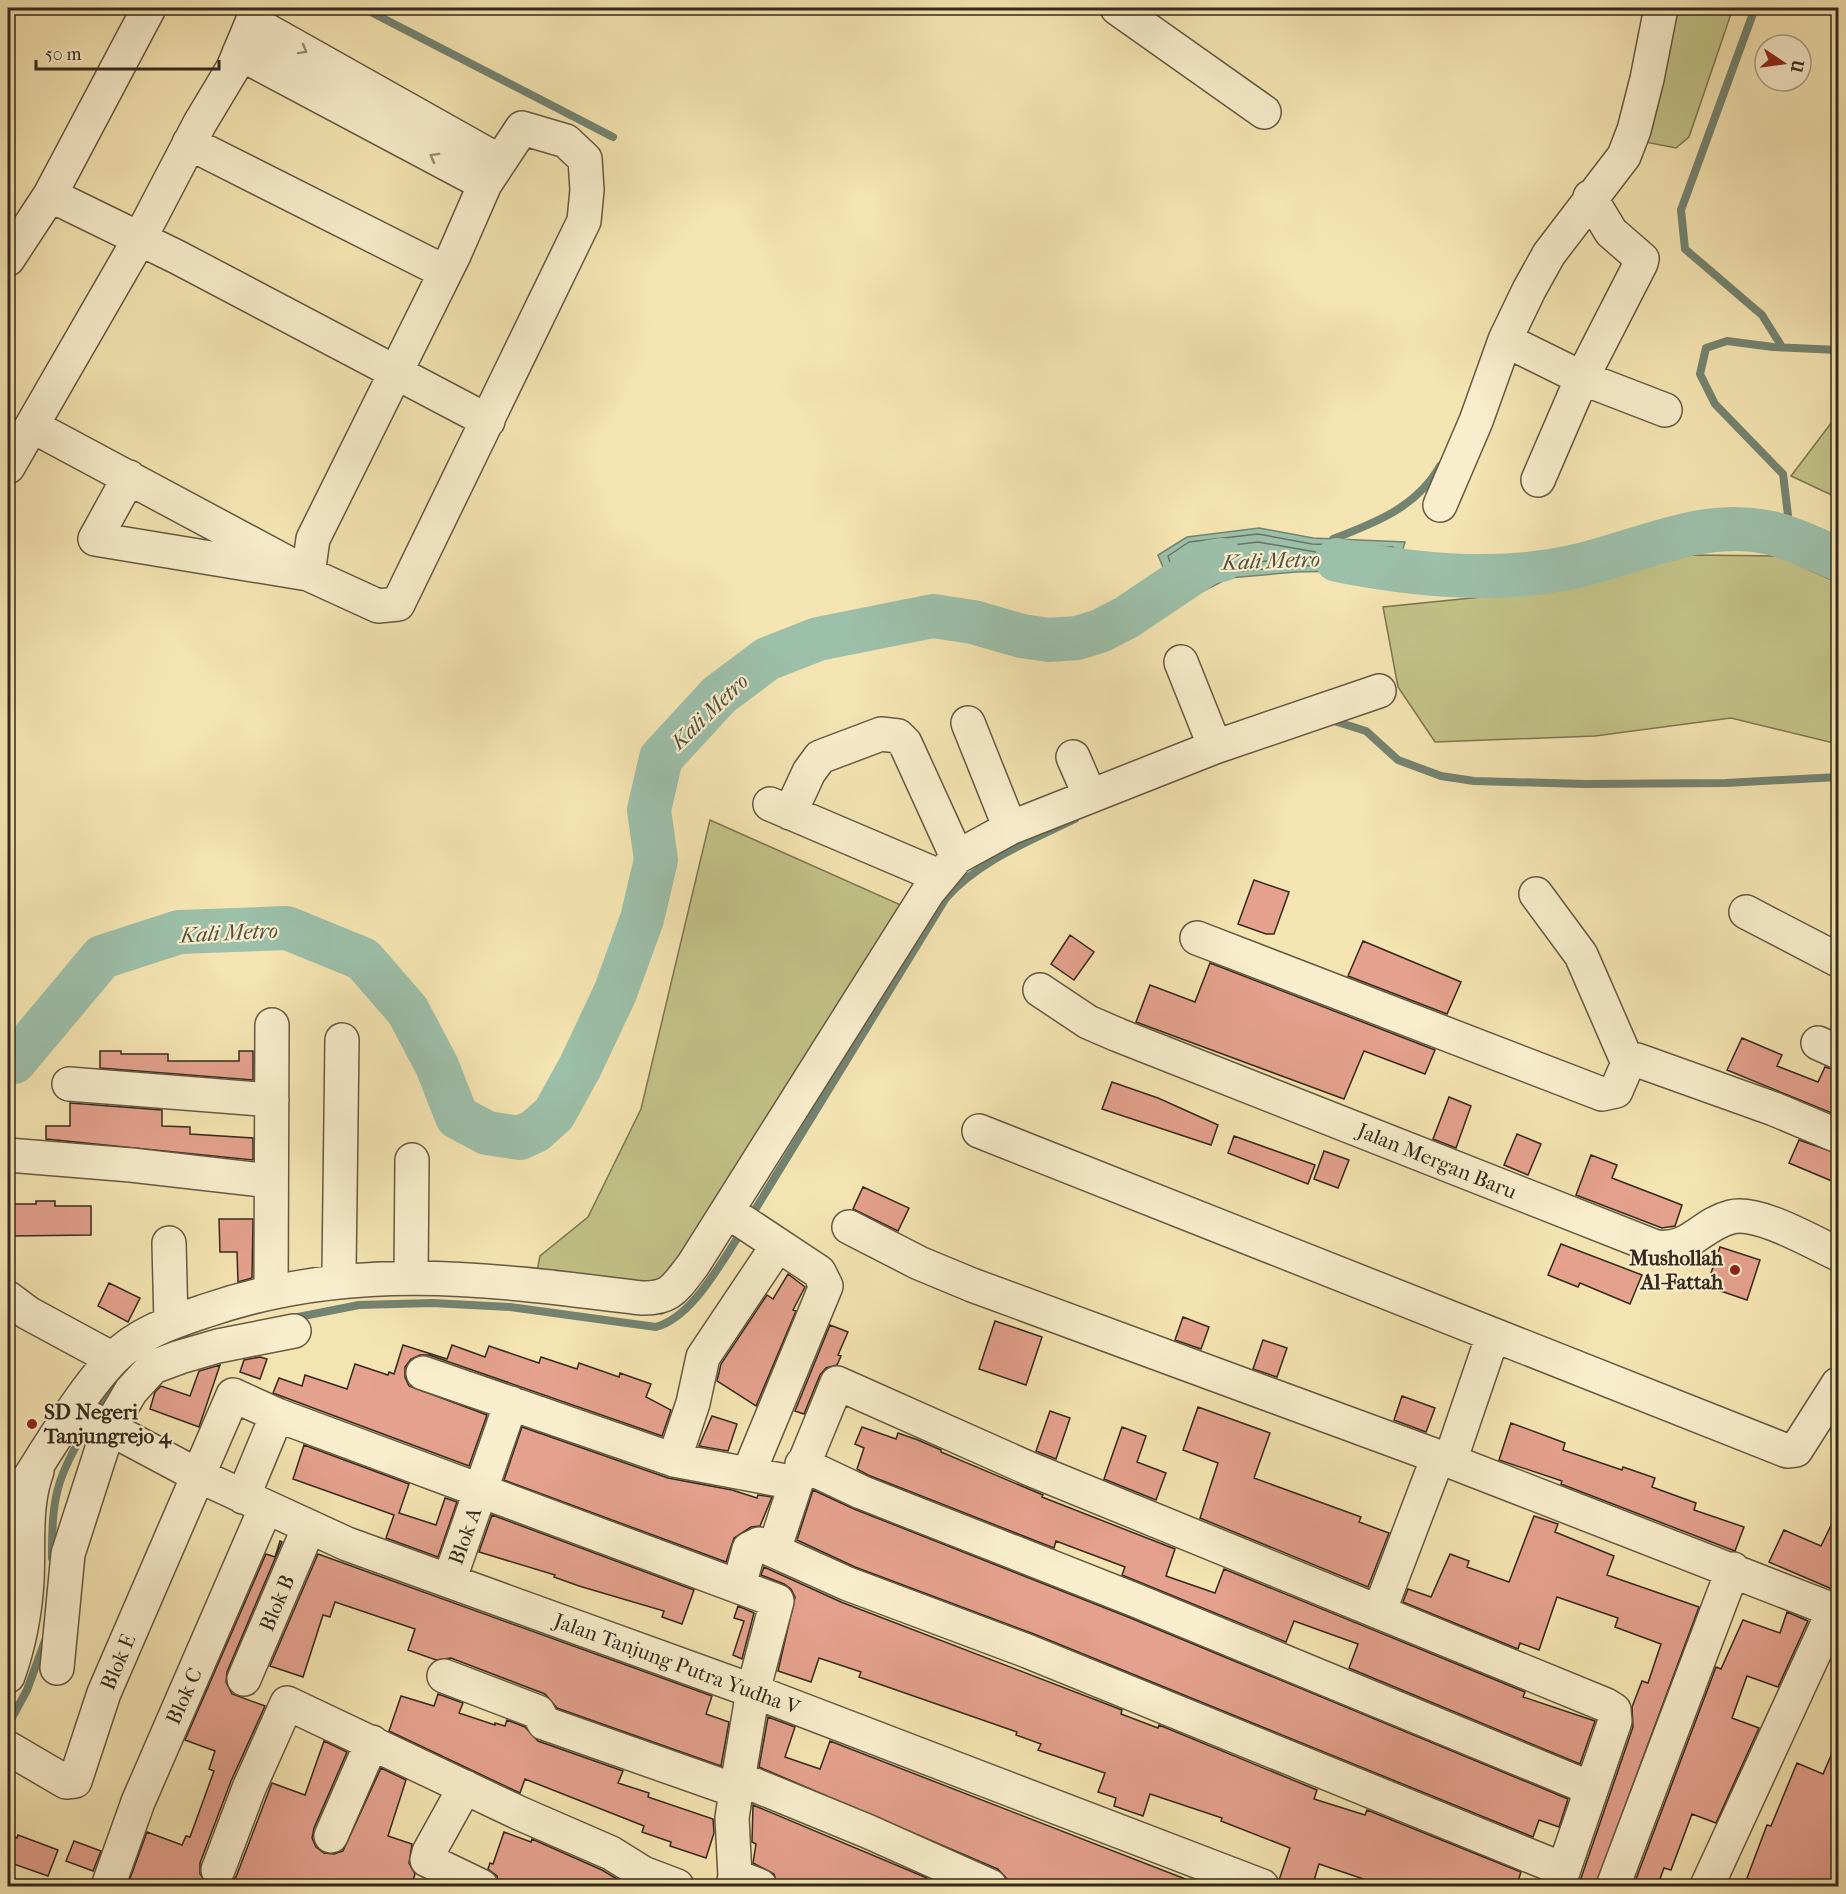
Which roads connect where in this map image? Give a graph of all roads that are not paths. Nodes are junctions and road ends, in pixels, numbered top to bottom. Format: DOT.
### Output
graph roads {
  1 [pos="149,8"];
  2 [pos="1117,8"];
  3 [pos="1661,8"];
  4 [pos="255,15"];
  5 [pos="239,53"];
  6 [pos="370,105"];
  7 [pos="1264,112"];
  8 [pos="189,143"];
  9 [pos="492,172"];
  10 [pos="50,195"];
  11 [pos="1590,197"];
  12 [pos="140,238"];
  13 [pos="8,260"];
  14 [pos="445,272"];
  15 [pos="1505,340"];
  16 [pos="395,372"];
  17 [pos="1582,378"];
  18 [pos="1665,410"];
  19 [pos="488,421"];
  20 [pos="32,426"];
  21 [pos="8,467"];
  22 [pos="129,477"];
  23 [pos="1538,480"];
  24 [pos="1440,505"];
  25 [pos="308,574"];
  26 [pos="1181,662"];
  27 [pos="1379,692"];
  28 [pos="968,723"];
  29 [pos="1215,747"];
  30 [pos="1073,758"];
  31 [pos="1090,796"];
  32 [pos="1010,828"];
  33 [pos="948,866"];
  34 [pos="1536,894"];
  35 [pos="1746,912"];
  36 [pos="1197,938"];
  37 [pos="1839,960"];
  38 [pos="1040,990"];
  39 [pos="272,1025"];
  40 [pos="342,1040"];
  41 [pos="1628,1063"];
  42 [pos="69,1084"];
  43 [pos="272,1100"];
  44 [pos="979,1131"];
  45 [pos="1839,1136"];
  46 [pos="8,1155"];
  47 [pos="412,1160"];
  48 [pos="270,1181"];
  49 [pos="749,1226"];
  50 [pos="849,1227"];
  51 [pos="169,1243"];
  52 [pos="1839,1254"];
  53 [pos="339,1271"];
  54 [pos="411,1273"];
  55 [pos="271,1283"];
  56 [pos="8,1298"];
  57 [pos="171,1323"];
  58 [pos="294,1331"];
  59 [pos="1493,1335"];
  60 [pos="113,1359"];
  61 [pos="423,1373"];
  62 [pos="1839,1384"];
  63 [pos="511,1404"];
  64 [pos="277,1415"];
  65 [pos="91,1419"];
  66 [pos="1444,1459"];
  67 [pos="674,1460"];
  68 [pos="40,1461"];
  69 [pos="749,1472"];
  70 [pos="799,1473"];
  71 [pos="197,1475"];
  72 [pos="482,1491"];
  73 [pos="8,1497"];
  74 [pos="255,1502"];
  75 [pos="309,1527"];
  76 [pos="774,1550"];
  77 [pos="1733,1569"];
  78 [pos="449,1581"];
  79 [pos="739,1586"];
  80 [pos="1837,1611"];
  81 [pos="1379,1612"];
  82 [pos="201,1655"];
  83 [pos="57,1668"];
  84 [pos="8,1676"];
  85 [pos="444,1677"];
  86 [pos="244,1679"];
  87 [pos="753,1690"];
  88 [pos="287,1703"];
  89 [pos="372,1742"];
  90 [pos="8,1748"];
  91 [pos="738,1785"];
  92 [pos="465,1787"];
  93 [pos="1590,1788"];
  94 [pos="331,1836"];
  95 [pos="218,1870"];
  96 [pos="1560,1878"];
  97 [pos="743,1883"];
  98 [pos="108,1887"];
  99 [pos="481,1887"];
  100 [pos="677,1887"];
  101 [pos="990,1887"];
  102 [pos="1262,1887"];
  103 [pos="1613,1887"];
  104 [pos="1707,1887"];
  1 -- 10 [label="street"];
  2 -- 7 [label="street"];
  3 -- 11 [label="street"];
  4 -- 5 [label="street"];
  4 -- 6 [label="street, one-way"];
  5 -- 6 [label="street"];
  5 -- 8 [label="street"];
  6 -- 9 [label="street"];
  8 -- 12 [label="street"];
  8 -- 14 [label="street"];
  9 -- 14 [label="street"];
  9 -- 19 [label="street"];
  10 -- 12 [label="street"];
  10 -- 13 [label="street"];
  11 -- 15 [label="street"];
  11 -- 17 [label="street"];
  12 -- 16 [label="street"];
  12 -- 20 [label="street"];
  14 -- 16 [label="street"];
  15 -- 17 [label="street"];
  15 -- 24 [label="street"];
  16 -- 19 [label="street"];
  16 -- 25 [label="street"];
  17 -- 18 [label="street"];
  17 -- 23 [label="street"];
  19 -- 25 [label="street"];
  20 -- 21 [label="street"];
  20 -- 22 [label="street"];
  22 -- 25 [label="street"];
  22 -- 25 [label="street"];
  26 -- 29 [label="street"];
  27 -- 29 [label="street"];
  28 -- 32 [label="street"];
  29 -- 31 [label="street"];
  30 -- 31 [label="street"];
  31 -- 32 [label="street"];
  32 -- 33 [label="street"];
  33 -- 33 [label="street"];
  33 -- 49 [label="street"];
  34 -- 41 [label="street"];
  35 -- 37 [label="street"];
  36 -- 41 [label="street"];
  38 -- 52 [label="street, Jalan Mergan Baru"];
  39 -- 43 [label="street"];
  40 -- 53 [label="street"];
  41 -- 45 [label="street"];
  42 -- 43 [label="street"];
  43 -- 48 [label="street"];
  44 -- 59 [label="street"];
  46 -- 48 [label="street"];
  47 -- 54 [label="street"];
  48 -- 55 [label="street"];
  49 -- 54 [label="street"];
  49 -- 67 [label="street"];
  49 -- 69 [label="street"];
  50 -- 66 [label="street"];
  51 -- 57 [label="street"];
  53 -- 54 [label="street"];
  53 -- 55 [label="street"];
  54 -- 55 [label="street"];
  55 -- 57 [label="street"];
  56 -- 60 [label="street"];
  57 -- 60 [label="street"];
  58 -- 65 [label="street"];
  59 -- 62 [label="street"];
  59 -- 66 [label="street"];
  60 -- 65 [label="street"];
  61 -- 63 [label="street"];
  63 -- 67 [label="street"];
  63 -- 72 [label="street, Blok A"];
  64 -- 71 [label="street"];
  64 -- 72 [label="street"];
  64 -- 74 [label="street, Blok C"];
  65 -- 68 [label="street"];
  65 -- 71 [label="street, Jalan Tanjung Putra Yudha V"];
  65 -- 83 [label="street"];
  66 -- 77 [label="street"];
  66 -- 81 [label="street"];
  67 -- 69 [label="street"];
  68 -- 73 [label="street"];
  68 -- 84 [label="street"];
  69 -- 70 [label="street"];
  70 -- 76 [label="street"];
  70 -- 81 [label="street"];
  70 -- 93 [label="street"];
  71 -- 74 [label="street, Jalan Tanjung Putra Yudha V"];
  71 -- 90 [label="street, Blok E"];
  72 -- 78 [label="street, Blok A"];
  72 -- 79 [label="street"];
  74 -- 75 [label="street, Jalan Tanjung Putra Yudha V"];
  74 -- 82 [label="street, Blok C"];
  75 -- 78 [label="street, Jalan Tanjung Putra Yudha V"];
  75 -- 86 [label="street, Blok B"];
  76 -- 79 [label="street"];
  76 -- 96 [label="street"];
  77 -- 80 [label="street"];
  77 -- 103 [label="street"];
  78 -- 87 [label="street, Jalan Tanjung Putra Yudha V"];
  79 -- 87 [label="street"];
  80 -- 104 [label="street"];
  81 -- 93 [label="street"];
  82 -- 86 [label="street"];
  82 -- 98 [label="street, Blok C"];
  85 -- 91 [label="street"];
  86 -- 88 [label="street"];
  87 -- 91 [label="street"];
  87 -- 102 [label="street, Jalan Tanjung Putra Yudha V"];
  88 -- 89 [label="street"];
  88 -- 95 [label="street"];
  89 -- 92 [label="street"];
  89 -- 94 [label="street"];
  91 -- 97 [label="street"];
  91 -- 101 [label="street"];
  92 -- 99 [label="street"];
  92 -- 100 [label="street"];
  93 -- 96 [label="street"];
}
